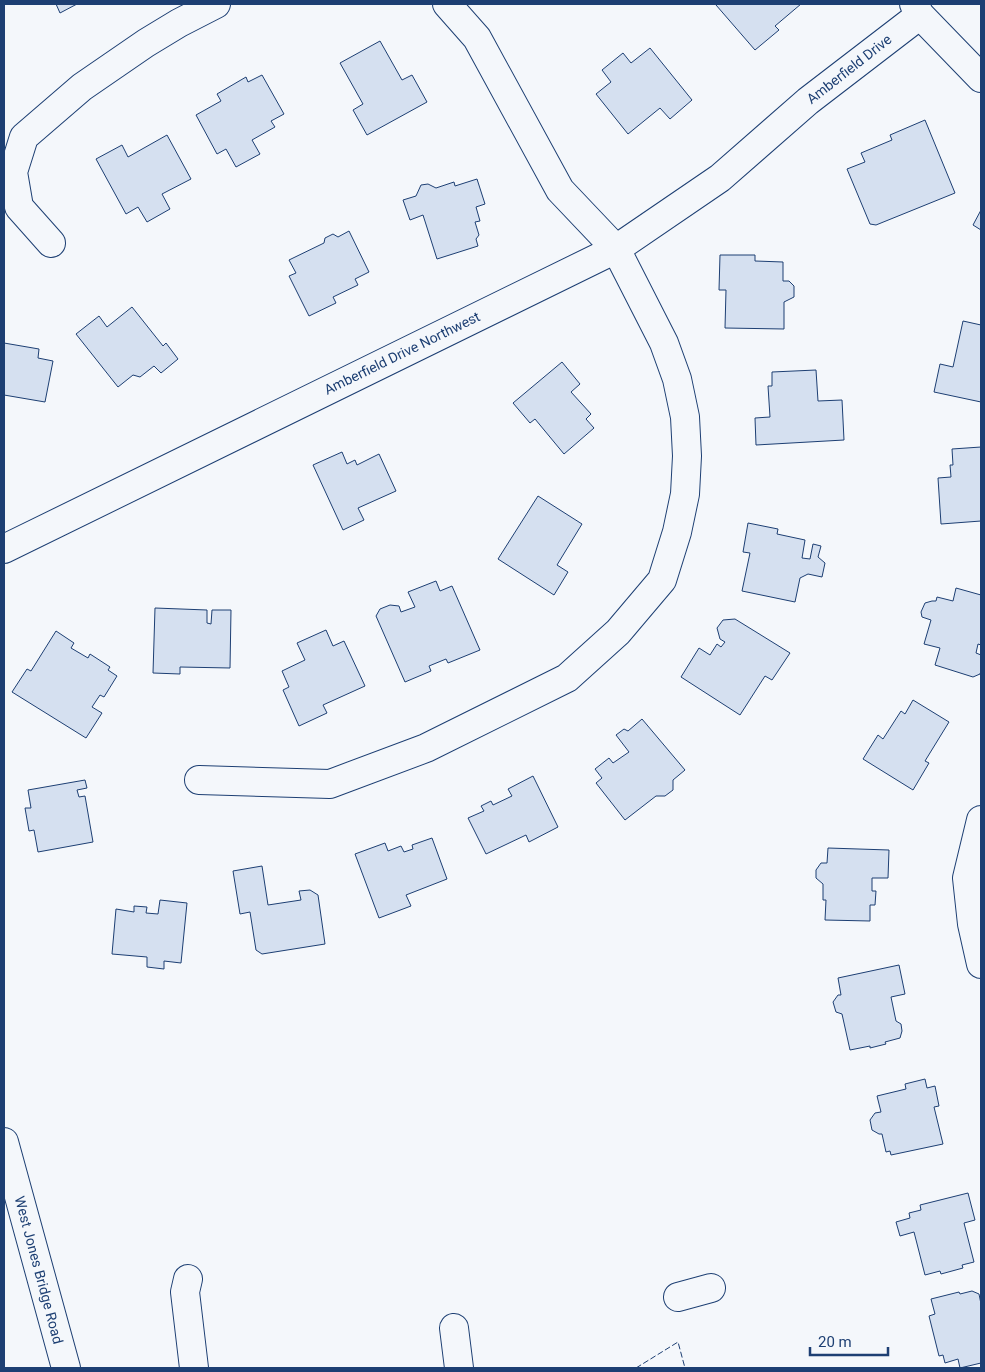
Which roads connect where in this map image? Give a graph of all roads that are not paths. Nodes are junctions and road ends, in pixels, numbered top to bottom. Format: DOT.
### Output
graph roads {
  1 [pos="216,4"];
  2 [pos="447,4"];
  3 [pos="917,9"];
  4 [pos="981,78"];
  5 [pos="780,125"];
  6 [pos="51,243"];
  7 [pos="616,249"];
  8 [pos="4,549"];
  9 [pos="199,780"];
  10 [pos="981,820"];
  11 [pos="981,964"];
  12 [pos="4,1142"];
  13 [pos="188,1279"];
  14 [pos="711,1288"];
  15 [pos="678,1297"];
  16 [pos="454,1328"];
  17 [pos="66,1368"];
  18 [pos="194,1368"];
  19 [pos="459,1368"];
  1 -- 6 [label="street"];
  2 -- 7 [label="street"];
  3 -- 4 [label="street"];
  3 -- 5 [label="street, Amberfield Drive"];
  5 -- 7 [label="street, Amberfield Drive Northwest"];
  7 -- 8 [label="street, Amberfield Drive Northwest"];
  7 -- 9 [label="street"];
  10 -- 11 [label="street"];
  12 -- 17 [label="street, West Jones Bridge Road"];
  13 -- 18 [label="street"];
  14 -- 15 [label="street"];
  16 -- 19 [label="street"];
}
